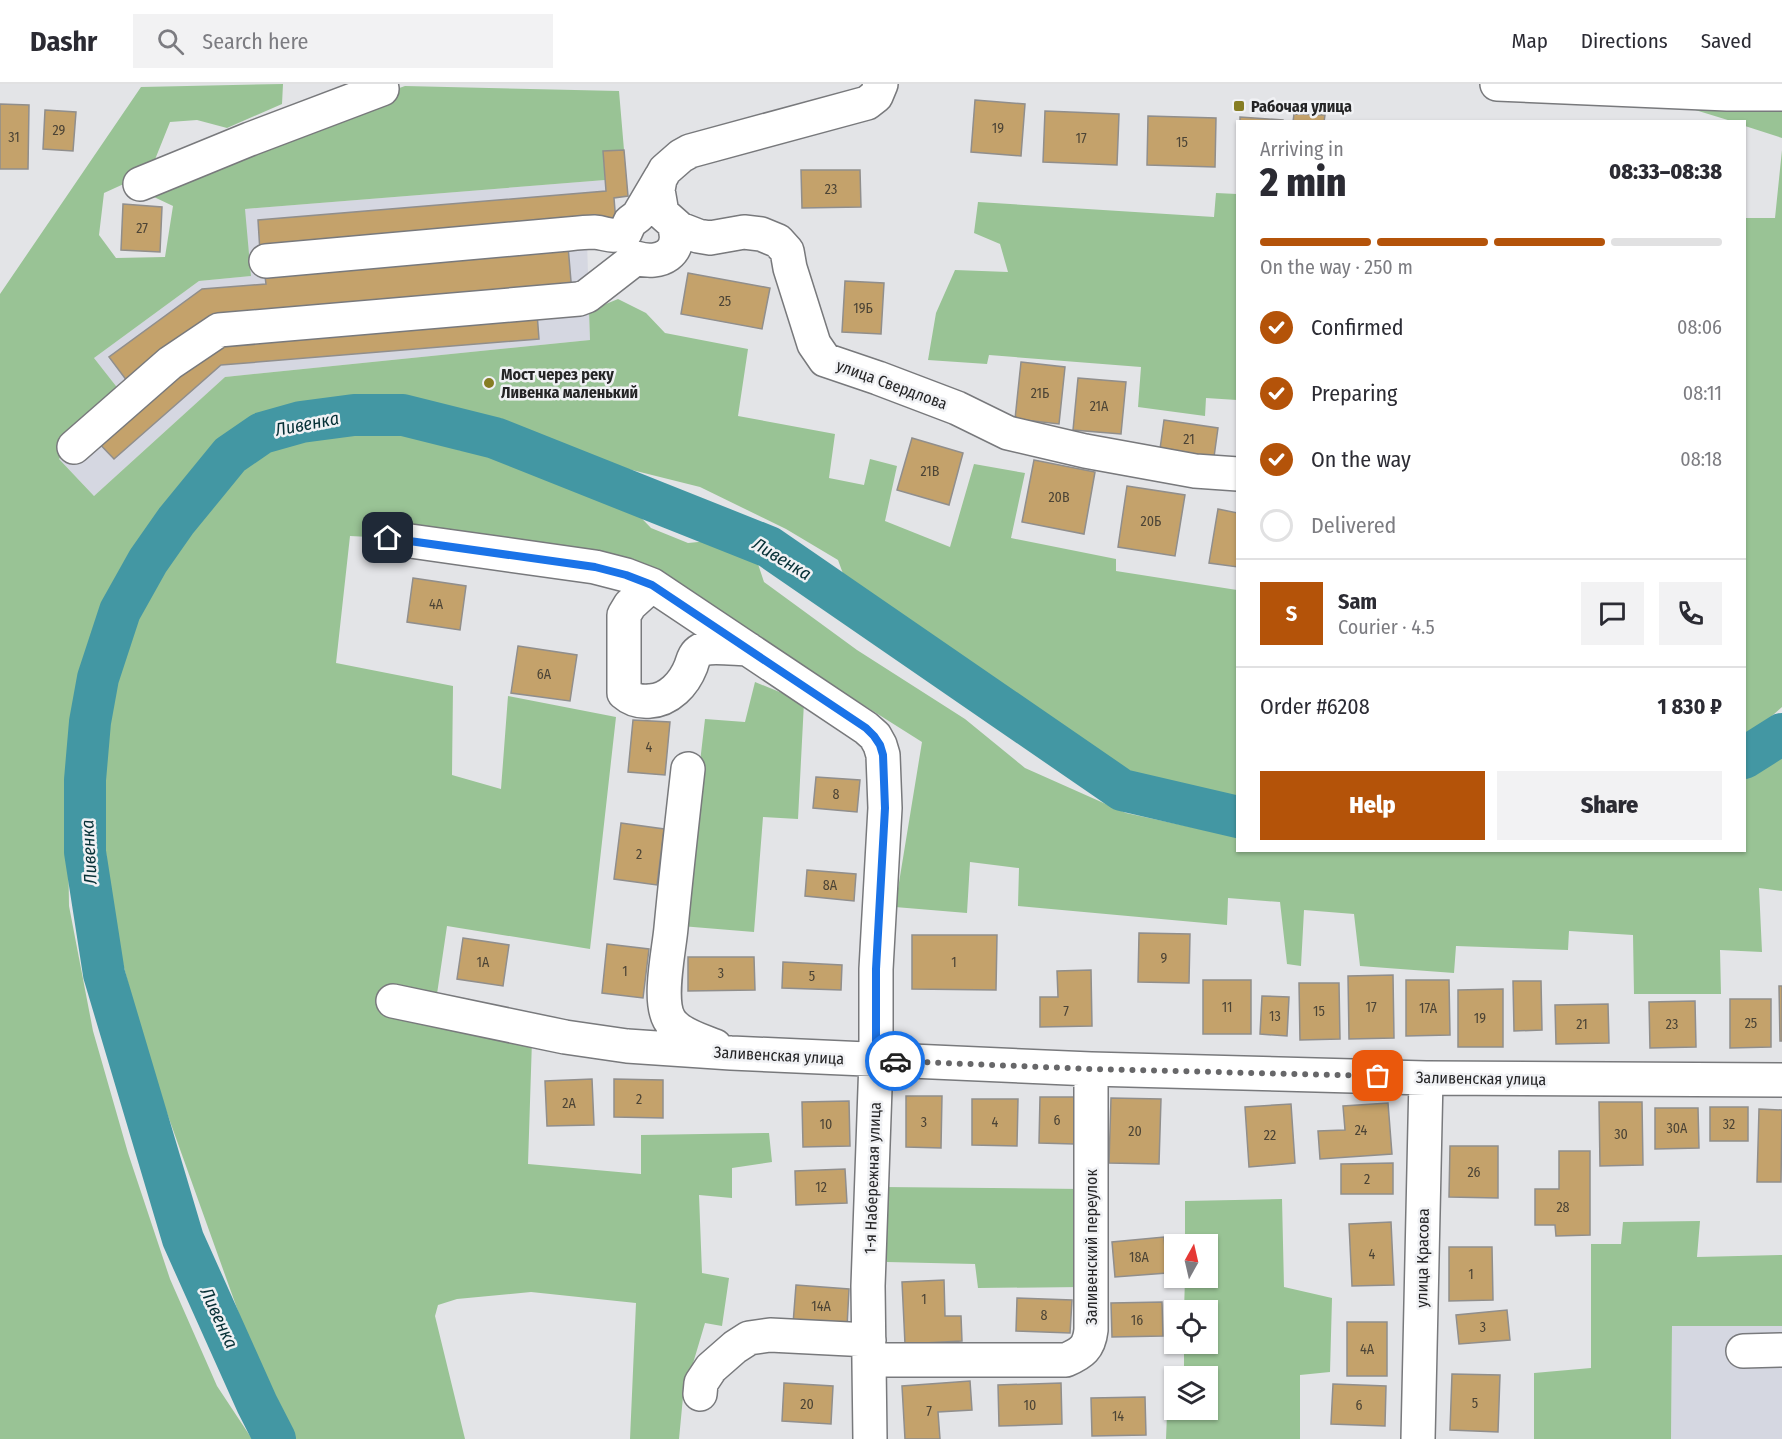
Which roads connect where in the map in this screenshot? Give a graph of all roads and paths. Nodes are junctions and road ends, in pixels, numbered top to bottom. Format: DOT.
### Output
graph roads {
  1 [pos="381,84"];
  2 [pos="881,84"];
  3 [pos="1497,84"];
  4 [pos="1706,88"];
  5 [pos="1782,94"];
  6 [pos="140,184"];
  7 [pos="647,229"];
  8 [pos="266,261"];
  9 [pos="74,447"];
  10 [pos="1236,474"];
  11 [pos="388,538"];
  12 [pos="652,585"];
  13 [pos="748,649"];
  14 [pos="688,769"];
  15 [pos="393,1000"];
  16 [pos="731,1053"];
  17 [pos="876,1060"];
  18 [pos="1091,1069"];
  19 [pos="1426,1078"];
  20 [pos="1782,1080"];
  21 [pos="869,1350"];
  22 [pos="1782,1350"];
  23 [pos="1743,1351"];
  24 [pos="700,1394"];
  25 [pos="870,1439"];
  26 [pos="1418,1439"];
  1 -- 6 [label="street"];
  2 -- 7 [label="street"];
  3 -- 4 [label="street"];
  4 -- 5 [label="street"];
  7 -- 8 [label="street, улица Свердлова"];
  7 -- 9 [label="street"];
  7 -- 10 [label="street, улица Свердлова"];
  11 -- 12 [label="street, 1-я Набережная улица"];
  12 -- 13 [label="street, 1-я Набережная улица"];
  12 -- 13 [label="street"];
  13 -- 17 [label="street, 1-я Набережная улица"];
  14 -- 16 [label="street"];
  15 -- 16 [label="street, Заливенская улица"];
  16 -- 17 [label="street, Заливенская улица"];
  17 -- 18 [label="street, Заливенская улица"];
  17 -- 21 [label="street, 1-я Набережная улица"];
  18 -- 19 [label="street, Заливенская улица"];
  18 -- 21 [label="street, Заливенский переулок"];
  19 -- 20 [label="street, Заливенская улица"];
  19 -- 26 [label="street, улица Красова"];
  21 -- 24 [label="street, Заливенский переулок"];
  21 -- 25 [label="street, 1-я Набережная улица"];
  22 -- 23 [label="street"];
}
